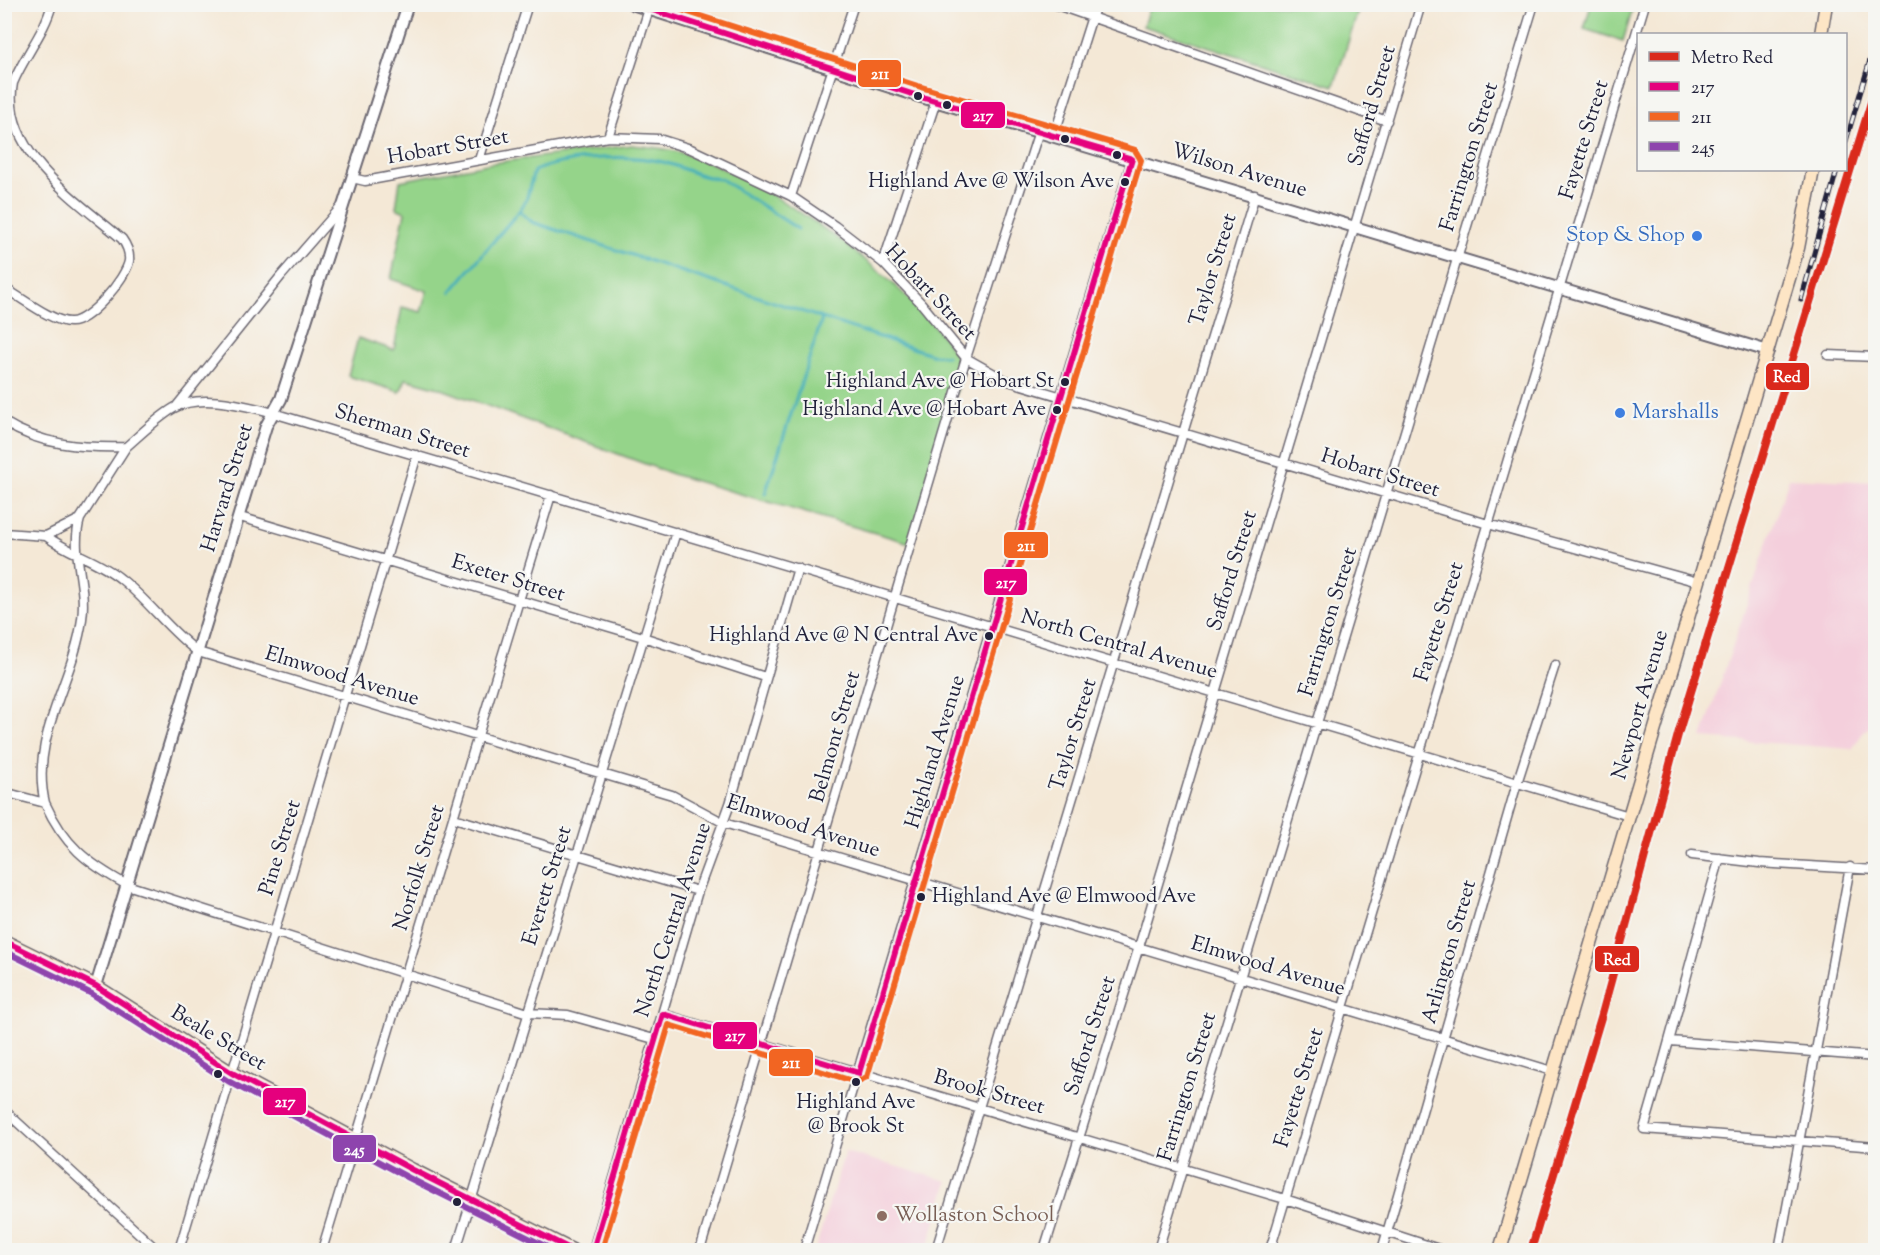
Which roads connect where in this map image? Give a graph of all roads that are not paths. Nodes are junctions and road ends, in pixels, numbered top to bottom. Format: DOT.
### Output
graph roads {
  1 [pos="52,4"];
  2 [pos="408,4"];
  3 [pos="528,4"];
  4 [pos="632,4"];
  5 [pos="854,4"];
  6 [pos="1054,4"];
  7 [pos="1096,4"];
  8 [pos="1421,4"];
  9 [pos="1534,4"];
  10 [pos="1645,4"];
  11 [pos="1826,4"];
  12 [pos="649,7"];
  13 [pos="1093,16"];
  14 [pos="1821,33"];
  15 [pos="833,69"];
  16 [pos="936,101"];
  17 [pos="1387,121"];
  18 [pos="1039,131"];
  19 [pos="1054,136"];
  20 [pos="608,137"];
  21 [pos="1132,159"];
  22 [pos="479,160"];
  23 [pos="1813,171"];
  24 [pos="352,178"];
  25 [pos="1256,195"];
  26 [pos="791,196"];
  27 [pos="342,206"];
  28 [pos="1356,227"];
  29 [pos="1459,258"];
  30 [pos="883,263"];
  31 [pos="1560,286"];
  32 [pos="4,288"];
  33 [pos="1768,351"];
  34 [pos="1828,355"];
  35 [pos="1875,357"];
  36 [pos="966,358"];
  37 [pos="1060,397"];
  38 [pos="176,407"];
  39 [pos="273,412"];
  40 [pos="4,422"];
  41 [pos="1184,433"];
  42 [pos="126,447"];
  43 [pos="417,455"];
  44 [pos="1284,464"];
  45 [pos="1387,494"];
  46 [pos="551,495"];
  47 [pos="240,517"];
  48 [pos="80,519"];
  49 [pos="1488,524"];
  50 [pos="676,532"];
  51 [pos="4,533"];
  52 [pos="46,536"];
  53 [pos="75,555"];
  54 [pos="384,561"];
  55 [pos="798,568"];
  56 [pos="1698,582"];
  57 [pos="896,598"];
  58 [pos="519,601"];
  59 [pos="992,627"];
  60 [pos="643,637"];
  61 [pos="198,652"];
  62 [pos="1115,664"];
  63 [pos="1555,665"];
  64 [pos="765,677"];
  65 [pos="1216,693"];
  66 [pos="345,697"];
  67 [pos="1317,724"];
  68 [pos="479,738"];
  69 [pos="1419,754"];
  70 [pos="602,773"];
  71 [pos="1517,783"];
  72 [pos="4,792"];
  73 [pos="45,803"];
  74 [pos="1629,816"];
  75 [pos="454,818"];
  76 [pos="724,823"];
  77 [pos="820,852"];
  78 [pos="577,855"];
  79 [pos="1692,855"];
  80 [pos="1720,858"];
  81 [pos="1850,867"];
  82 [pos="1875,870"];
  83 [pos="916,882"];
  84 [pos="127,885"];
  85 [pos="698,891"];
  86 [pos="1038,918"];
  87 [pos="274,932"];
  88 [pos="4,941"];
  89 [pos="1139,946"];
  90 [pos="407,975"];
  91 [pos="1241,979"];
  92 [pos="96,986"];
  93 [pos="1343,1008"];
  94 [pos="528,1013"];
  95 [pos="663,1014"];
  96 [pos="654,1039"];
  97 [pos="1443,1040"];
  98 [pos="1670,1041"];
  99 [pos="762,1043"];
  100 [pos="1817,1053"];
  101 [pos="1875,1057"];
  102 [pos="1552,1071"];
  103 [pos="232,1072"];
  104 [pos="859,1073"];
  105 [pos="979,1109"];
  106 [pos="4,1110"];
  107 [pos="1078,1138"];
  108 [pos="356,1140"];
  109 [pos="1800,1142"];
  110 [pos="1875,1147"];
  111 [pos="1182,1168"];
  112 [pos="1285,1199"];
  113 [pos="471,1200"];
  114 [pos="1387,1233"];
  115 [pos="157,1251"];
  116 [pos="179,1251"];
  117 [pos="322,1251"];
  118 [pos="456,1251"];
  119 [pos="572,1251"];
  120 [pos="593,1251"];
  121 [pos="700,1251"];
  122 [pos="804,1251"];
  123 [pos="936,1251"];
  124 [pos="1044,1251"];
  125 [pos="1158,1251"];
  126 [pos="1270,1251"];
  127 [pos="1382,1251"];
  128 [pos="1442,1251"];
  129 [pos="1500,1251"];
  130 [pos="1779,1251"];
  1 -- 32 [label="street"];
  2 -- 24 [label="street, Harvard Street"];
  3 -- 22 [label="street"];
  4 -- 12 [label="street, Wilson Avenue"];
  5 -- 15 [label="street"];
  6 -- 13 [label="street"];
  7 -- 13 [label="street"];
  8 -- 17 [label="street, Safford Street"];
  9 -- 29 [label="street, Farrington Street"];
  10 -- 31 [label="street, Fayette Street"];
  11 -- 14 [label="main road"];
  12 -- 15 [label="street, Wilson Avenue"];
  12 -- 20 [label="street"];
  13 -- 17 [label="street"];
  13 -- 19 [label="street"];
  15 -- 16 [label="street, Wilson Avenue"];
  15 -- 26 [label="street"];
  16 -- 18 [label="street, Wilson Avenue"];
  16 -- 30 [label="street"];
  17 -- 28 [label="street, Safford Street"];
  18 -- 19 [label="street, Wilson Avenue"];
  18 -- 36 [label="street, Belmont Street"];
  19 -- 21 [label="street, Wilson Avenue"];
  20 -- 22 [label="street, Hobart Street"];
  20 -- 26 [label="street, Hobart Street"];
  21 -- 25 [label="street, Wilson Avenue"];
  21 -- 37 [label="street, Highland Avenue"];
  22 -- 24 [label="street, Hobart Street"];
  23 -- 33 [label="main road, Newport Avenue"];
  24 -- 27 [label="street, Harvard Street"];
  25 -- 28 [label="street, Wilson Avenue"];
  25 -- 41 [label="street, Taylor Street"];
  26 -- 30 [label="street, Hobart Street"];
  27 -- 38 [label="street"];
  27 -- 39 [label="street, Harvard Street"];
  28 -- 29 [label="street, Wilson Avenue"];
  28 -- 44 [label="street, Safford Street"];
  29 -- 31 [label="street, Wilson Avenue"];
  29 -- 45 [label="street, Farrington Street"];
  30 -- 36 [label="street, Hobart Street"];
  31 -- 33 [label="street, Wilson Avenue"];
  31 -- 49 [label="street, Fayette Street"];
  33 -- 56 [label="main road, Newport Avenue"];
  34 -- 35 [label="street"];
  36 -- 37 [label="street, Hobart Street"];
  36 -- 57 [label="street, Belmont Street"];
  37 -- 41 [label="street, Hobart Street"];
  37 -- 59 [label="street, Highland Avenue"];
  38 -- 39 [label="street, Sherman Street"];
  38 -- 42 [label="street, Sherman Street"];
  39 -- 43 [label="street, Sherman Street"];
  39 -- 47 [label="street, Harvard Street"];
  40 -- 42 [label="street"];
  41 -- 44 [label="street, Hobart Street"];
  41 -- 62 [label="street, Taylor Street"];
  42 -- 48 [label="street, Sherman Street"];
  43 -- 46 [label="street, Sherman Street"];
  43 -- 54 [label="street, Pine Street"];
  44 -- 45 [label="street, Hobart Street"];
  44 -- 65 [label="street, Safford Street"];
  45 -- 49 [label="street, Hobart Street"];
  45 -- 67 [label="street, Farrington Street"];
  46 -- 50 [label="street, Sherman Street"];
  46 -- 58 [label="street, Norfolk Street"];
  47 -- 54 [label="street, Exeter Street"];
  47 -- 61 [label="street, Harvard Street"];
  48 -- 52 [label="street"];
  48 -- 53 [label="street"];
  49 -- 56 [label="street, Hobart Street"];
  49 -- 69 [label="street, Fayette Street"];
  50 -- 55 [label="street, Sherman Street"];
  50 -- 60 [label="street, Everett Street"];
  51 -- 52 [label="street, Elmwood Avenue"];
  52 -- 53 [label="street, Elmwood Avenue"];
  53 -- 61 [label="street, Elmwood Avenue"];
  53 -- 73 [label="street"];
  54 -- 58 [label="street, Exeter Street"];
  54 -- 66 [label="street, Pine Street"];
  55 -- 57 [label="street, North Central Avenue"];
  55 -- 64 [label="street, North Central Avenue"];
  56 -- 74 [label="main road, Newport Avenue"];
  57 -- 59 [label="street, North Central Avenue"];
  57 -- 77 [label="street, Belmont Street"];
  58 -- 60 [label="street, Exeter Street"];
  58 -- 68 [label="street, Norfolk Street"];
  59 -- 62 [label="street, North Central Avenue"];
  59 -- 83 [label="street, Highland Avenue"];
  60 -- 64 [label="street, Exeter Street"];
  60 -- 70 [label="street, Everett Street"];
  61 -- 66 [label="street, Elmwood Avenue"];
  61 -- 84 [label="street, Harvard Street"];
  62 -- 65 [label="street, North Central Avenue"];
  62 -- 86 [label="street, Taylor Street"];
  63 -- 71 [label="street, Arlington Street"];
  64 -- 76 [label="street, North Central Avenue"];
  65 -- 67 [label="street, North Central Avenue"];
  65 -- 89 [label="street, Safford Street"];
  66 -- 68 [label="street, Elmwood Avenue"];
  66 -- 87 [label="street, Pine Street"];
  67 -- 69 [label="street, North Central Avenue"];
  67 -- 91 [label="street, Farrington Street"];
  68 -- 70 [label="street, Elmwood Avenue"];
  68 -- 75 [label="street, Norfolk Street"];
  69 -- 71 [label="street, North Central Avenue"];
  69 -- 93 [label="street, Fayette Street"];
  70 -- 76 [label="street, Elmwood Avenue"];
  70 -- 78 [label="street, Everett Street"];
  71 -- 74 [label="street, North Central Avenue"];
  71 -- 97 [label="street, Arlington Street"];
  72 -- 73 [label="street"];
  73 -- 84 [label="street"];
  74 -- 102 [label="main road, Newport Avenue"];
  75 -- 78 [label="street"];
  75 -- 90 [label="street, Norfolk Street"];
  76 -- 77 [label="street, Elmwood Avenue"];
  76 -- 85 [label="street, North Central Avenue"];
  77 -- 83 [label="street, Elmwood Avenue"];
  77 -- 99 [label="street, Belmont Street"];
  78 -- 85 [label="street"];
  78 -- 94 [label="street, Everett Street"];
  79 -- 80 [label="street"];
  80 -- 81 [label="street"];
  80 -- 98 [label="street"];
  81 -- 82 [label="street"];
  81 -- 100 [label="street"];
  83 -- 86 [label="street, Elmwood Avenue"];
  83 -- 104 [label="street, Highland Avenue"];
  84 -- 87 [label="street"];
  84 -- 92 [label="street, Harvard Street"];
  85 -- 95 [label="street, North Central Avenue"];
  86 -- 89 [label="street, Elmwood Avenue"];
  86 -- 105 [label="street, Taylor Street"];
  87 -- 90 [label="street"];
  87 -- 103 [label="street, Pine Street"];
  88 -- 92 [label="main road, Beale Street"];
  89 -- 91 [label="street, Elmwood Avenue"];
  89 -- 107 [label="street, Safford Street"];
  90 -- 94 [label="street"];
  90 -- 108 [label="street, Norfolk Street"];
  91 -- 93 [label="street, Elmwood Avenue"];
  91 -- 111 [label="street, Farrington Street"];
  92 -- 103 [label="main road, Beale Street"];
  93 -- 97 [label="street, Elmwood Avenue"];
  93 -- 112 [label="street, Fayette Street"];
  94 -- 96 [label="street"];
  94 -- 113 [label="street, Everett Street"];
  95 -- 96 [label="street, North Central Avenue"];
  95 -- 99 [label="street, Brook Street"];
  96 -- 120 [label="street, North Central Avenue"];
  97 -- 102 [label="street, Elmwood Avenue"];
  97 -- 114 [label="street, Arlington Street"];
  98 -- 100 [label="street"];
  98 -- 109 [label="street"];
  99 -- 104 [label="street, Brook Street"];
  99 -- 121 [label="street, Belmont Street"];
  100 -- 101 [label="street"];
  100 -- 109 [label="street"];
  102 -- 129 [label="main road, Newport Avenue"];
  103 -- 108 [label="main road, Beale Street"];
  103 -- 116 [label="street, Pine Street"];
  104 -- 105 [label="street, Brook Street"];
  104 -- 122 [label="street, Highland Avenue"];
  105 -- 107 [label="street, Brook Street"];
  105 -- 123 [label="street, Taylor Street"];
  106 -- 115 [label="street"];
  107 -- 111 [label="street, Brook Street"];
  107 -- 124 [label="street, Safford Street"];
  108 -- 113 [label="main road, Beale Street"];
  108 -- 117 [label="street, Norfolk Street"];
  109 -- 110 [label="street"];
  109 -- 130 [label="street"];
  111 -- 112 [label="street, Brook Street"];
  111 -- 125 [label="street, Farrington Street"];
  112 -- 114 [label="street, Brook Street"];
  112 -- 126 [label="street, Fayette Street"];
  113 -- 118 [label="street, Everett Street"];
  113 -- 119 [label="main road, Beale Street"];
  114 -- 127 [label="street, Arlington Street"];
  114 -- 128 [label="street, Brook Street"];
}
